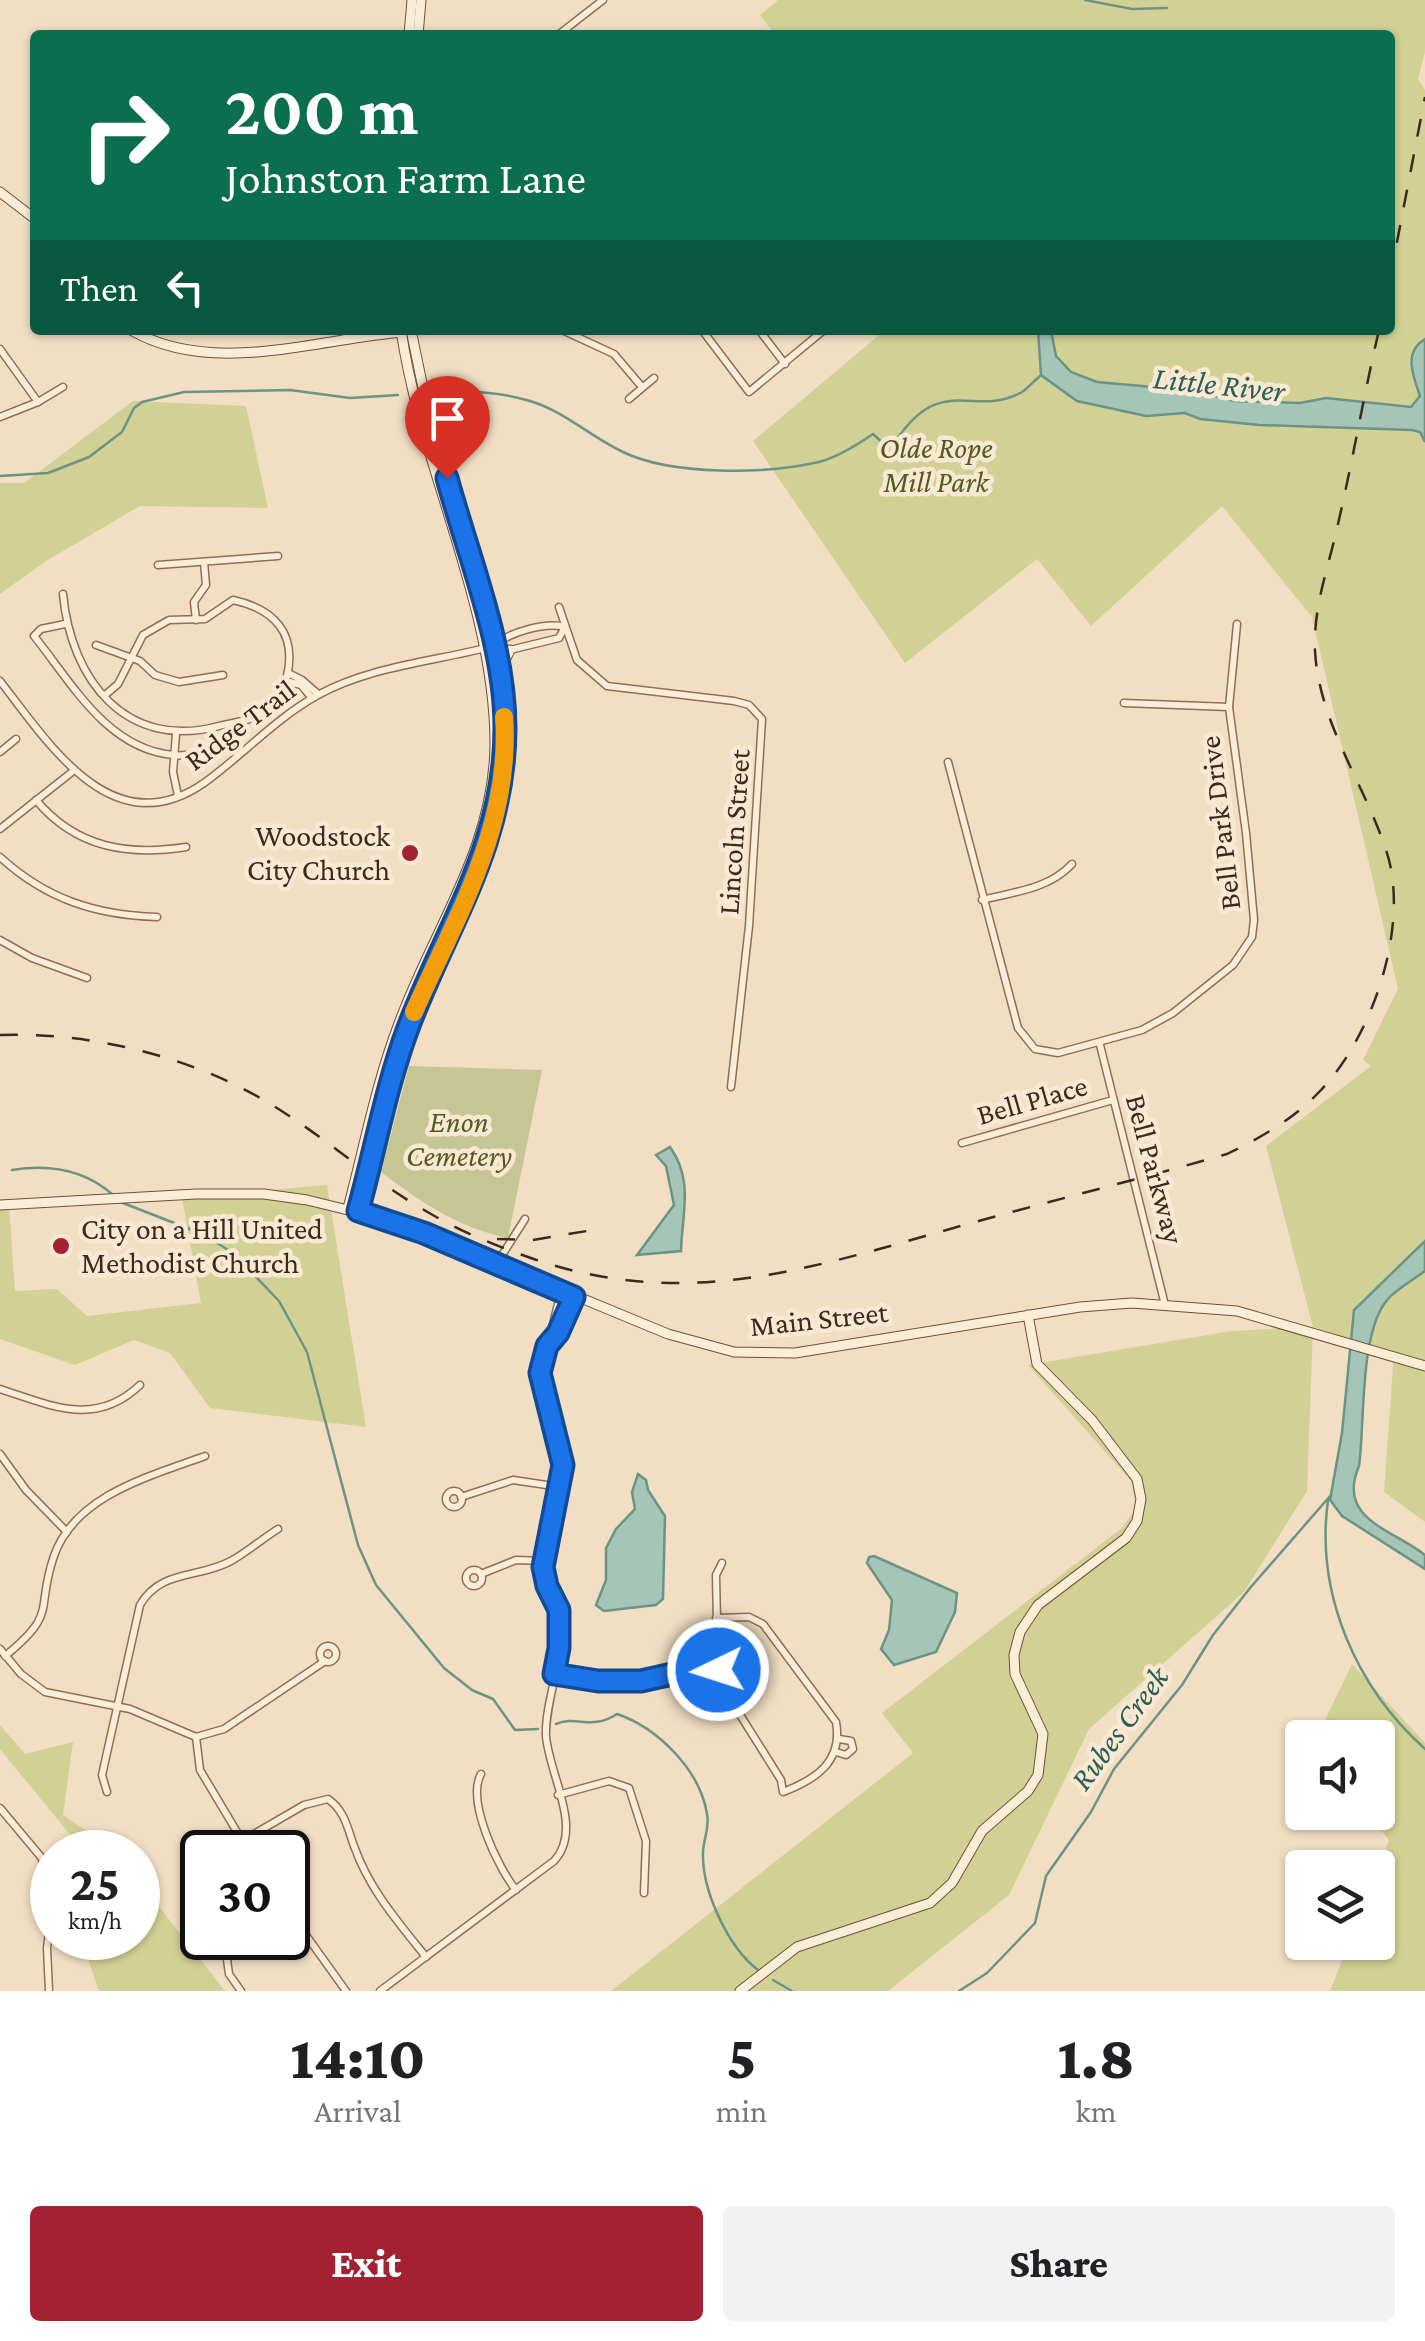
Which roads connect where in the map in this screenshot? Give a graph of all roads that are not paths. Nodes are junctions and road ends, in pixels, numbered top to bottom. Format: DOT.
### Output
graph roads {
  1 [pos="412,0"];
  2 [pos="421,0"];
  3 [pos="602,0"];
  4 [pos="409,30"];
  5 [pos="418,30"];
  6 [pos="564,30"];
  7 [pos="0,192"];
  8 [pos="30,216"];
  9 [pos="143,335"];
  10 [pos="374,335"];
  11 [pos="410,335"];
  12 [pos="573,335"];
  13 [pos="706,335"];
  14 [pos="763,335"];
  15 [pos="818,335"];
  16 [pos="0,349"];
  17 [pos="785,364"];
  18 [pos="654,378"];
  19 [pos="63,387"];
  20 [pos="642,387"];
  21 [pos="628,398"];
  22 [pos="38,402"];
  23 [pos="0,417"];
  24 [pos="278,556"];
  25 [pos="204,562"];
  26 [pos="158,566"];
  27 [pos="62,594"];
  28 [pos="559,608"];
  29 [pos="196,620"];
  30 [pos="65,624"];
  31 [pos="1238,624"];
  32 [pos="565,627"];
  33 [pos="96,645"];
  34 [pos="489,647"];
  35 [pos="510,650"];
  36 [pos="131,658"];
  37 [pos="222,674"];
  38 [pos="500,674"];
  39 [pos="287,677"];
  40 [pos="1,684"];
  41 [pos="104,696"];
  42 [pos="315,696"];
  43 [pos="1124,703"];
  44 [pos="1229,708"];
  45 [pos="176,734"];
  46 [pos="16,739"];
  47 [pos="220,747"];
  48 [pos="0,752"];
  49 [pos="174,756"];
  50 [pos="948,762"];
  51 [pos="72,772"];
  52 [pos="178,796"];
  53 [pos="36,800"];
  54 [pos="0,829"];
  55 [pos="186,847"];
  56 [pos="0,857"];
  57 [pos="1072,864"];
  58 [pos="982,900"];
  59 [pos="157,918"];
  60 [pos="0,940"];
  61 [pos="87,978"];
  62 [pos="1100,1044"];
  63 [pos="731,1088"];
  64 [pos="1113,1100"];
  65 [pos="962,1143"];
  66 [pos="0,1204"];
  67 [pos="353,1209"];
  68 [pos="525,1220"];
  69 [pos="497,1263"];
  70 [pos="562,1292"];
  71 [pos="574,1297"];
  72 [pos="1165,1304"];
  73 [pos="1028,1315"];
  74 [pos="550,1339"];
  75 [pos="1423,1365"];
  76 [pos="140,1386"];
  77 [pos="0,1389"];
  78 [pos="0,1454"];
  79 [pos="205,1456"];
  80 [pos="560,1487"];
  81 [pos="462,1497"];
  82 [pos="278,1528"];
  83 [pos="67,1532"];
  84 [pos="544,1561"];
  85 [pos="722,1563"];
  86 [pos="482,1574"];
  87 [pos="716,1618"];
  88 [pos="3,1652"];
  89 [pos="325,1661"];
  90 [pos="717,1664"];
  91 [pos="554,1674"];
  92 [pos="118,1706"];
  93 [pos="196,1737"];
  94 [pos="839,1739"];
  95 [pos="836,1752"];
  96 [pos="481,1774"];
  97 [pos="107,1792"];
  98 [pos="558,1795"];
  99 [pos="0,1808"];
  100 [pos="235,1830"];
  101 [pos="260,1830"];
  102 [pos="30,1844"];
  103 [pos="516,1890"];
  104 [pos="644,1893"];
  105 [pos="310,1941"];
  106 [pos="426,1957"];
  107 [pos="48,1960"];
  108 [pos="226,1960"];
  109 [pos="49,1991"];
  110 [pos="241,1991"];
  111 [pos="346,1991"];
  112 [pos="380,1991"];
  113 [pos="740,1991"];
  1 -- 4 [label="main road"];
  2 -- 5 [label="main road"];
  3 -- 6 [label="street"];
  7 -- 8 [label="main road"];
  9 -- 10 [label="main road"];
  11 -- 34 [label="main road"];
  12 -- 20 [label="street"];
  13 -- 17 [label="street"];
  14 -- 17 [label="street"];
  15 -- 17 [label="street"];
  16 -- 22 [label="street"];
  18 -- 20 [label="street"];
  19 -- 22 [label="street"];
  20 -- 21 [label="street"];
  22 -- 23 [label="street"];
  24 -- 25 [label="street"];
  25 -- 26 [label="street"];
  25 -- 29 [label="street"];
  27 -- 30 [label="street"];
  28 -- 32 [label="street, Lincoln Street"];
  29 -- 36 [label="street"];
  29 -- 39 [label="street"];
  30 -- 41 [label="street"];
  30 -- 49 [label="street"];
  31 -- 44 [label="street, Bell Park Drive"];
  32 -- 34 [label="street, Ridge Trail"];
  32 -- 35 [label="street"];
  32 -- 63 [label="street, Lincoln Street"];
  33 -- 36 [label="street"];
  34 -- 35 [label="street"];
  34 -- 38 [label="main road"];
  34 -- 42 [label="street, Ridge Trail"];
  34 -- 67 [label="main road"];
  35 -- 38 [label="main road"];
  36 -- 37 [label="street"];
  36 -- 41 [label="street"];
  38 -- 67 [label="main road"];
  39 -- 42 [label="street"];
  39 -- 45 [label="street"];
  40 -- 51 [label="street, Ridge Trail"];
  41 -- 45 [label="street"];
  42 -- 52 [label="street, Ridge Trail"];
  43 -- 44 [label="street"];
  44 -- 62 [label="street, Bell Park Drive"];
  45 -- 49 [label="street"];
  46 -- 48 [label="street"];
  47 -- 49 [label="street"];
  49 -- 52 [label="street"];
  50 -- 58 [label="street, Bell Park Drive"];
  51 -- 52 [label="street, Ridge Trail"];
  51 -- 53 [label="street"];
  53 -- 54 [label="street"];
  53 -- 55 [label="street"];
  56 -- 59 [label="street"];
  57 -- 58 [label="street"];
  58 -- 62 [label="street, Bell Park Drive"];
  60 -- 61 [label="street"];
  62 -- 64 [label="street, Bell Parkway"];
  64 -- 65 [label="street, Bell Place"];
  64 -- 72 [label="street, Bell Parkway"];
  66 -- 67 [label="main road, Main Street"];
  67 -- 69 [label="main road, Main Street"];
  68 -- 69 [label="street"];
  69 -- 70 [label="main road, Main Street"];
  70 -- 71 [label="main road, Main Street"];
  70 -- 74 [label="street"];
  71 -- 73 [label="main road, Main Street"];
  71 -- 74 [label="street"];
  72 -- 73 [label="main road, Main Street"];
  72 -- 75 [label="main road, Main Street"];
  73 -- 113 [label="main road"];
  74 -- 80 [label="street"];
  76 -- 77 [label="street"];
  78 -- 83 [label="street"];
  79 -- 83 [label="street"];
  80 -- 81 [label="street"];
  80 -- 84 [label="street"];
  82 -- 92 [label="street"];
  83 -- 88 [label="street"];
  84 -- 86 [label="street"];
  84 -- 91 [label="street"];
  85 -- 87 [label="street"];
  87 -- 90 [label="street"];
  87 -- 94 [label="street"];
  88 -- 92 [label="street"];
  89 -- 93 [label="street"];
  90 -- 91 [label="street"];
  90 -- 95 [label="street"];
  91 -- 98 [label="street"];
  92 -- 93 [label="street"];
  92 -- 97 [label="street"];
  93 -- 100 [label="street"];
  94 -- 95 [label="street"];
  94 -- 95 [label="street"];
  96 -- 103 [label="street"];
  98 -- 103 [label="street"];
  98 -- 104 [label="street"];
  99 -- 102 [label="street"];
  101 -- 106 [label="street"];
  103 -- 106 [label="street"];
  105 -- 111 [label="street"];
  106 -- 112 [label="street"];
  107 -- 109 [label="street"];
  108 -- 110 [label="street"];
}
